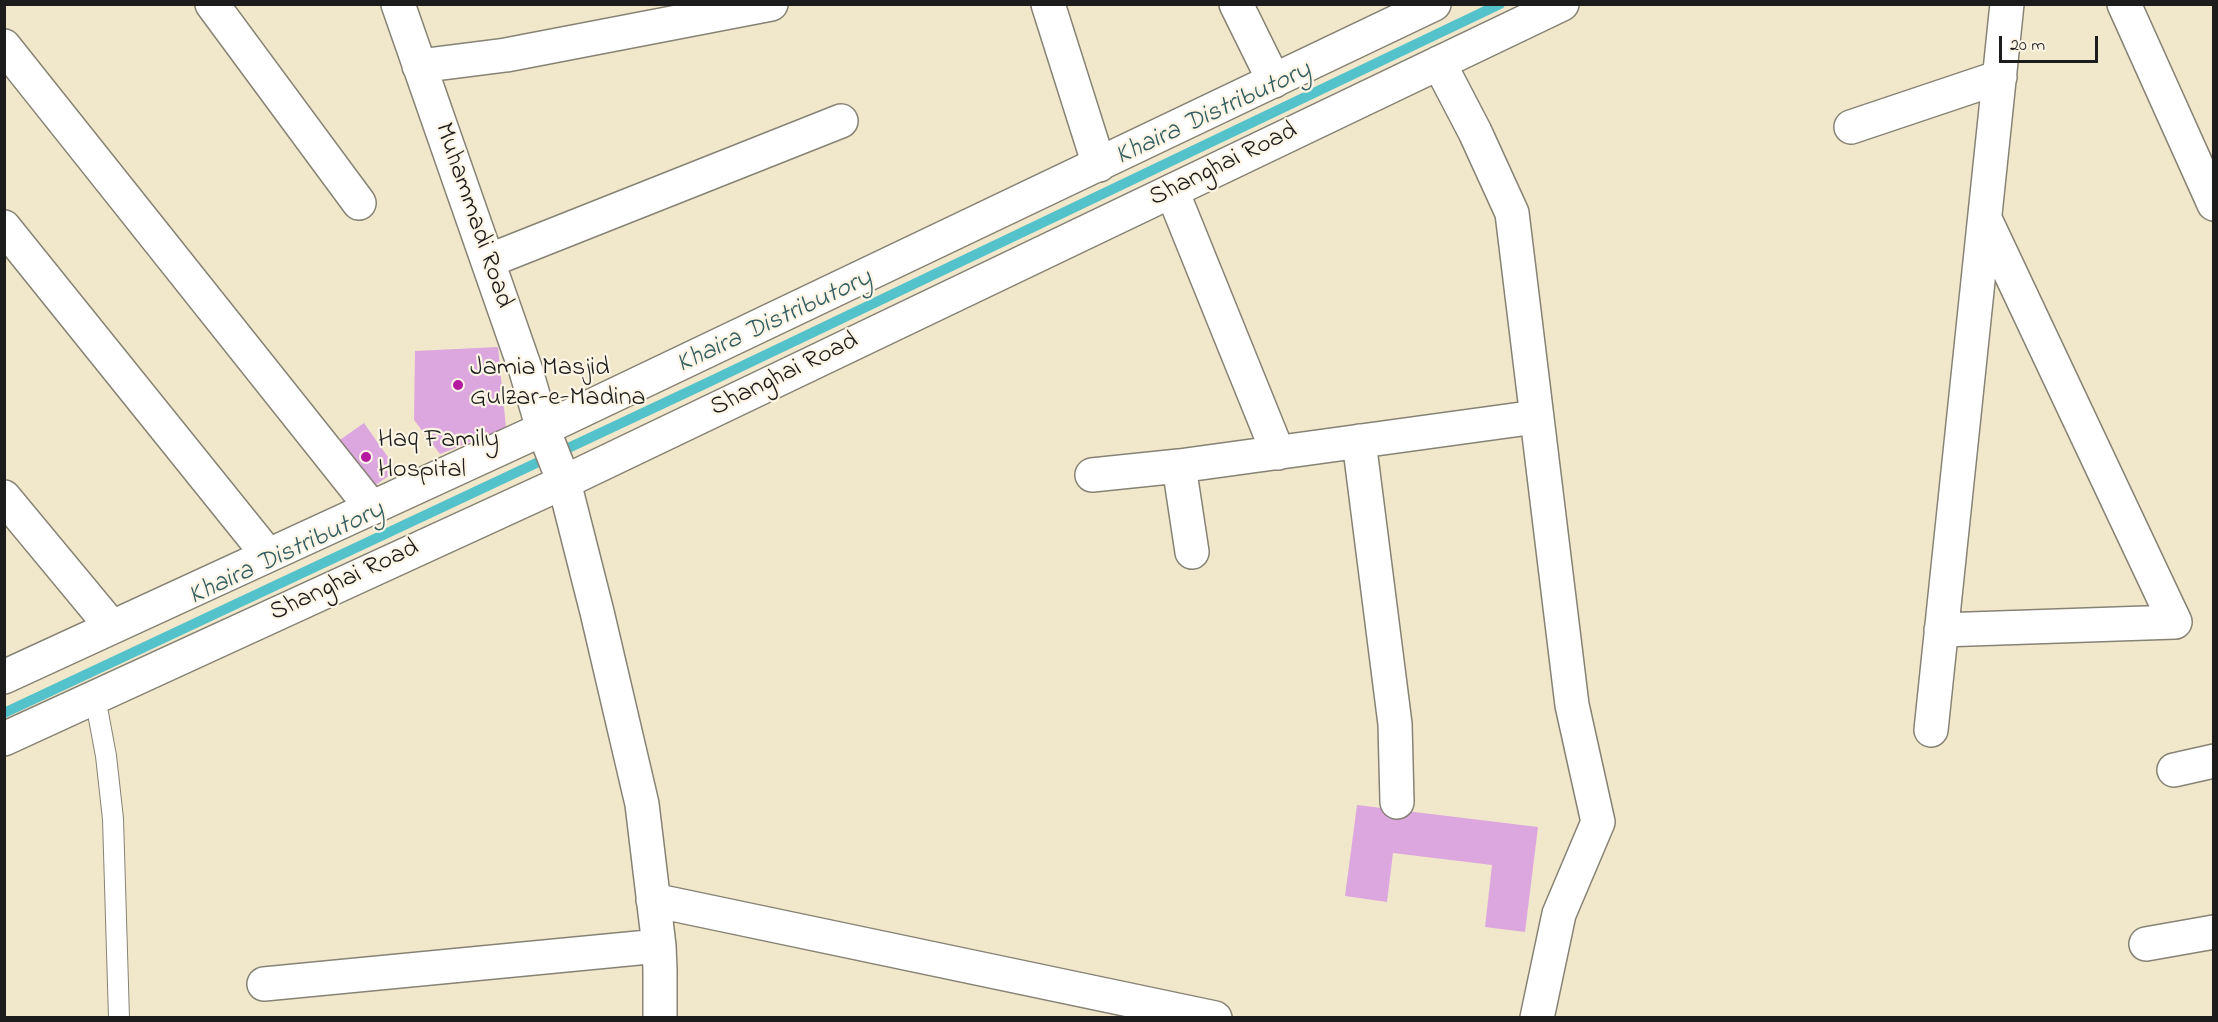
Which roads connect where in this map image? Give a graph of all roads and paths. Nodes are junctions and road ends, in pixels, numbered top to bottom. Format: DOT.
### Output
graph roads {
  1 [pos="212,4"];
  2 [pos="398,4"];
  3 [pos="771,4"];
  4 [pos="1048,4"];
  5 [pos="1236,4"];
  6 [pos="1434,4"];
  7 [pos="1562,4"];
  8 [pos="2007,4"];
  9 [pos="2124,4"];
  10 [pos="4,46"];
  11 [pos="1439,63"];
  12 [pos="419,66"];
  13 [pos="2000,77"];
  14 [pos="1274,81"];
  15 [pos="841,121"];
  16 [pos="1851,127"];
  17 [pos="1099,165"];
  18 [pos="1172,191"];
  19 [pos="359,203"];
  20 [pos="2214,204"];
  21 [pos="1984,219"];
  22 [pos="4,227"];
  23 [pos="488,261"];
  24 [pos="1536,417"];
  25 [pos="1359,441"];
  26 [pos="1278,453"];
  27 [pos="554,455"];
  28 [pos="1179,466"];
  29 [pos="1092,475"];
  30 [pos="4,497"];
  31 [pos="372,508"];
  32 [pos="1192,552"];
  33 [pos="268,555"];
  34 [pos="111,626"];
  35 [pos="1941,630"];
  36 [pos="4,677"];
  37 [pos="95,697"];
  38 [pos="1931,730"];
  39 [pos="4,739"];
  40 [pos="2214,761"];
  41 [pos="2174,770"];
  42 [pos="1397,802"];
  43 [pos="653,900"];
  44 [pos="2214,932"];
  45 [pos="2146,944"];
  46 [pos="658,946"];
  47 [pos="264,984"];
  48 [pos="119,1017"];
  49 [pos="660,1017"];
  50 [pos="1215,1017"];
  51 [pos="1537,1017"];
  1 -- 19 [label="street"];
  2 -- 12 [label="street, Muhammadi Road"];
  3 -- 12 [label="street"];
  4 -- 17 [label="street"];
  5 -- 14 [label="street"];
  6 -- 14 [label="street, Shanghai Road"];
  7 -- 11 [label="street, Shanghai Road"];
  8 -- 13 [label="street"];
  9 -- 20 [label="street"];
  10 -- 31 [label="street"];
  11 -- 18 [label="street, Shanghai Road"];
  11 -- 24 [label="street"];
  12 -- 23 [label="street, Muhammadi Road"];
  13 -- 16 [label="street"];
  13 -- 21 [label="street"];
  14 -- 17 [label="street, Shanghai Road"];
  15 -- 23 [label="street"];
  17 -- 27 [label="street, Shanghai Road"];
  18 -- 26 [label="street"];
  18 -- 27 [label="street, Shanghai Road"];
  21 -- 35 [label="street"];
  21 -- 35 [label="street"];
  22 -- 33 [label="street"];
  23 -- 27 [label="street, Muhammadi Road"];
  24 -- 25 [label="street"];
  24 -- 51 [label="street"];
  25 -- 26 [label="street"];
  25 -- 42 [label="street"];
  26 -- 28 [label="street"];
  27 -- 31 [label="street, Shanghai Road"];
  27 -- 37 [label="street, Shanghai Road"];
  27 -- 43 [label="street, Muhammadi Road"];
  28 -- 29 [label="street"];
  28 -- 32 [label="street"];
  30 -- 34 [label="street"];
  31 -- 33 [label="street, Shanghai Road"];
  33 -- 34 [label="street, Shanghai Road"];
  34 -- 36 [label="street, Shanghai Road"];
  35 -- 38 [label="street"];
  37 -- 39 [label="street, Shanghai Road"];
  37 -- 48 [label="lane"];
  40 -- 41 [label="street"];
  43 -- 46 [label="street, Muhammadi Road"];
  43 -- 50 [label="street"];
  44 -- 45 [label="street"];
  46 -- 47 [label="street"];
  46 -- 49 [label="street, Muhammadi Road"];
}
